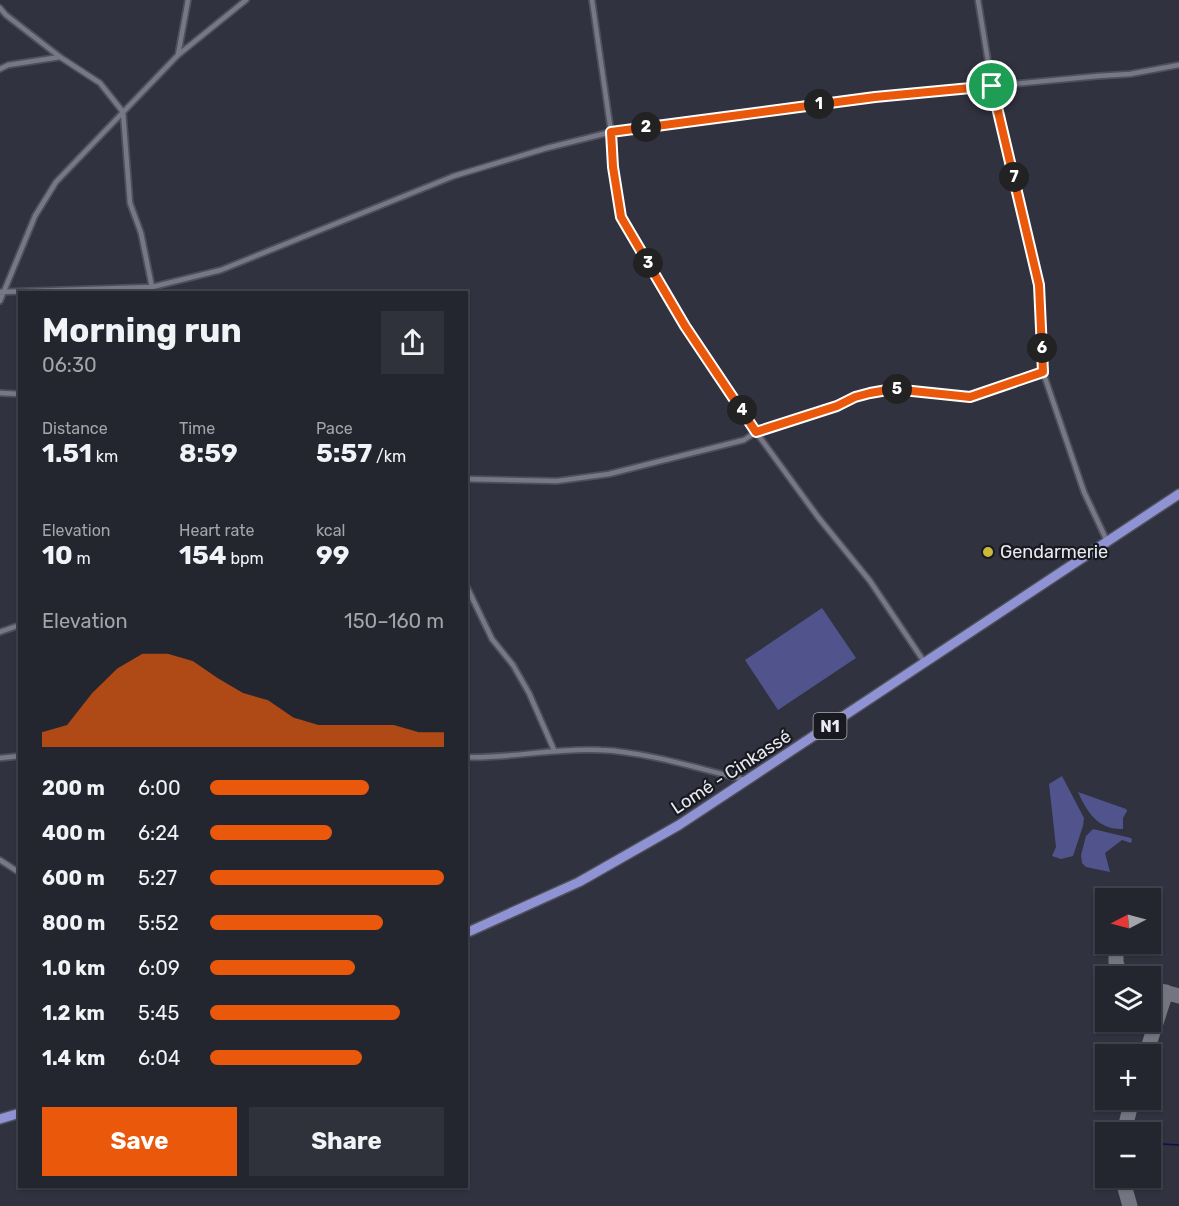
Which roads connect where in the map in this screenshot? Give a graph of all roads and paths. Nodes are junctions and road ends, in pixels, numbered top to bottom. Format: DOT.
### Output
graph roads {
  1 [pos="188,0"];
  2 [pos="246,0"];
  3 [pos="592,0"];
  4 [pos="978,0"];
  5 [pos="0,8"];
  6 [pos="178,56"];
  7 [pos="60,57"];
  8 [pos="1179,64"];
  9 [pos="0,69"];
  10 [pos="992,86"];
  11 [pos="123,112"];
  12 [pos="611,132"];
  13 [pos="152,290"];
  14 [pos="77,291"];
  15 [pos="2,292"];
  16 [pos="18,292"];
  17 [pos="0,301"];
  18 [pos="1043,372"];
  19 [pos="0,393"];
  20 [pos="18,394"];
  21 [pos="756,432"];
  22 [pos="468,479"];
  23 [pos="1179,494"];
  24 [pos="1107,541"];
  25 [pos="468,589"];
  26 [pos="18,626"];
  27 [pos="0,632"];
  28 [pos="925,663"];
  29 [pos="555,750"];
  30 [pos="18,756"];
  31 [pos="468,757"];
  32 [pos="0,758"];
  33 [pos="748,780"];
  34 [pos="0,860"];
  35 [pos="18,872"];
  36 [pos="468,932"];
  37 [pos="18,1114"];
  38 [pos="0,1119"];
  1 -- 6 [label="street"];
  2 -- 6 [label="street"];
  3 -- 12 [label="street"];
  4 -- 10 [label="street"];
  5 -- 7 [label="street"];
  6 -- 11 [label="street"];
  7 -- 9 [label="street"];
  7 -- 11 [label="street"];
  8 -- 10 [label="street"];
  10 -- 12 [label="street"];
  10 -- 18 [label="street"];
  11 -- 13 [label="street"];
  11 -- 15 [label="street"];
  12 -- 13 [label="street"];
  12 -- 21 [label="street"];
  13 -- 14 [label="street"];
  15 -- 16 [label="street"];
  15 -- 17 [label="street"];
  18 -- 21 [label="street"];
  18 -- 24 [label="street"];
  19 -- 20 [label="street"];
  21 -- 22 [label="street"];
  21 -- 28 [label="street"];
  23 -- 24 [label="highway, Lomé - Cinkassé / N1"];
  24 -- 28 [label="highway, Lomé - Cinkassé / N1"];
  25 -- 29 [label="street"];
  26 -- 27 [label="street"];
  28 -- 33 [label="highway, Lomé - Cinkassé / N1"];
  29 -- 31 [label="street"];
  29 -- 33 [label="street"];
  30 -- 32 [label="street"];
  33 -- 36 [label="highway, Lomé - Cinkassé / N1"];
  34 -- 35 [label="street"];
  37 -- 38 [label="highway"];
}
